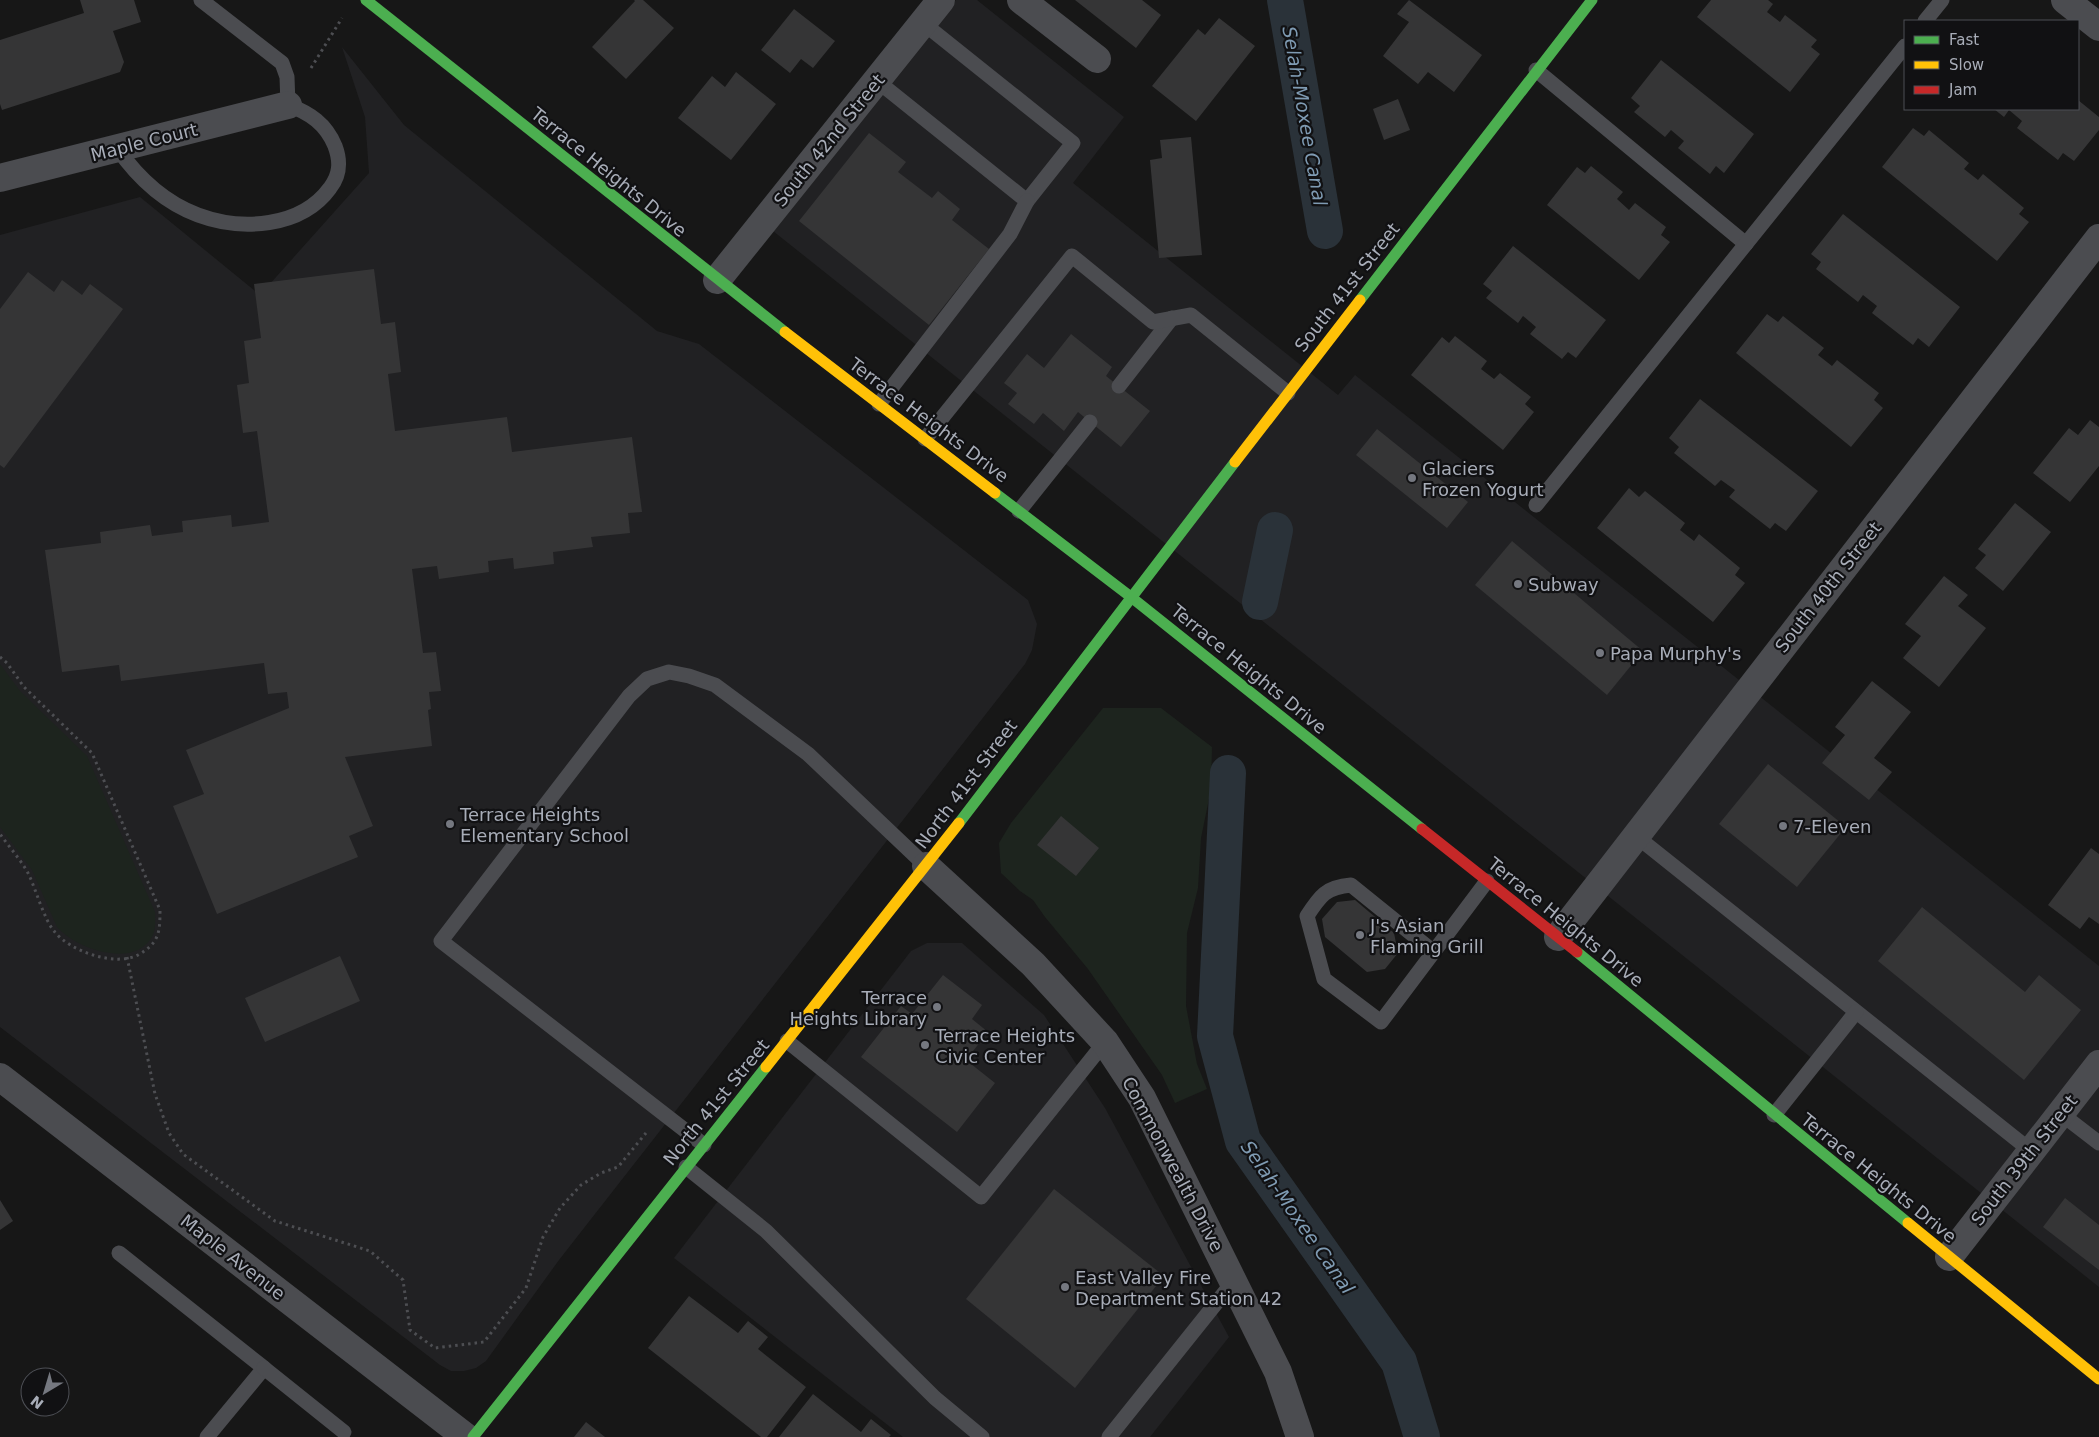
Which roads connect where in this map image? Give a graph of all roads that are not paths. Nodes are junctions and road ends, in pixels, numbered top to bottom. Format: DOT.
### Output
graph roads {
  1 [pos="201,0"];
  2 [pos="366,0"];
  3 [pos="941,0"];
  4 [pos="1021,0"];
  5 [pos="1592,0"];
  6 [pos="1942,0"];
  7 [pos="2065,0"];
  8 [pos="1926,20"];
  9 [pos="923,23"];
  10 [pos="2099,27"];
  11 [pos="1904,47"];
  12 [pos="1097,59"];
  13 [pos="1536,70"];
  14 [pos="876,80"];
  15 [pos="288,105"];
  16 [pos="117,148"];
  17 [pos="0,178"];
  18 [pos="1027,201"];
  19 [pos="2099,238"];
  20 [pos="1746,244"];
  21 [pos="717,280"];
  22 [pos="1172,318"];
  23 [pos="1119,386"];
  24 [pos="1288,393"];
  25 [pos="879,404"];
  26 [pos="1090,422"];
  27 [pos="925,439"];
  28 [pos="1536,505"];
  29 [pos="1019,511"];
  30 [pos="1131,597"];
  31 [pos="1636,836"];
  32 [pos="926,866"];
  33 [pos="1488,881"];
  34 [pos="1558,937"];
  35 [pos="1434,952"];
  36 [pos="1856,1012"];
  37 [pos="787,1042"];
  38 [pos="1105,1042"];
  39 [pos="2099,1064"];
  40 [pos="0,1077"];
  41 [pos="2060,1113"];
  42 [pos="1774,1114"];
  43 [pos="2099,1143"];
  44 [pos="704,1145"];
  45 [pos="2031,1150"];
  46 [pos="686,1167"];
  47 [pos="120,1253"];
  48 [pos="1948,1257"];
  49 [pos="1234,1282"];
  50 [pos="264,1368"];
  51 [pos="2099,1379"];
  52 [pos="344,1432"];
  53 [pos="207,1437"];
  54 [pos="466,1437"];
  55 [pos="473,1437"];
  56 [pos="982,1437"];
  57 [pos="1109,1437"];
  58 [pos="1300,1437"];
  1 -- 15 [label="lane"];
  2 -- 21 [label="main road, Terrace Heights Drive"];
  3 -- 9 [label="street, South 42nd Street"];
  4 -- 12 [label="street"];
  5 -- 13 [label="main road, South 41st Street"];
  6 -- 8 [label="lane"];
  7 -- 10 [label="street"];
  9 -- 14 [label="street, South 42nd Street"];
  9 -- 18 [label="lane"];
  11 -- 20 [label="lane"];
  13 -- 20 [label="lane"];
  13 -- 24 [label="main road, South 41st Street"];
  14 -- 18 [label="lane"];
  14 -- 21 [label="street, South 42nd Street"];
  15 -- 16 [label="street, Maple Court"];
  15 -- 16 [label="lane"];
  16 -- 17 [label="street, Maple Court"];
  18 -- 25 [label="lane"];
  19 -- 31 [label="street, South 40th Street"];
  20 -- 28 [label="lane"];
  21 -- 25 [label="main road, Terrace Heights Drive"];
  22 -- 23 [label="lane"];
  22 -- 24 [label="lane"];
  22 -- 27 [label="lane"];
  24 -- 30 [label="main road, South 41st Street"];
  25 -- 27 [label="main road, Terrace Heights Drive"];
  26 -- 29 [label="lane"];
  27 -- 29 [label="main road, Terrace Heights Drive"];
  29 -- 30 [label="main road, Terrace Heights Drive"];
  30 -- 32 [label="main road, North 41st Street"];
  30 -- 33 [label="main road, Terrace Heights Drive"];
  31 -- 34 [label="street, South 40th Street"];
  31 -- 36 [label="lane"];
  32 -- 37 [label="main road, North 41st Street"];
  32 -- 38 [label="street, Commonwealth Drive"];
  32 -- 44 [label="lane"];
  33 -- 34 [label="main road, Terrace Heights Drive"];
  33 -- 35 [label="lane"];
  34 -- 42 [label="main road, Terrace Heights Drive"];
  35 -- 35 [label="lane"];
  36 -- 42 [label="lane"];
  36 -- 45 [label="lane"];
  37 -- 38 [label="lane"];
  37 -- 44 [label="main road, North 41st Street"];
  38 -- 49 [label="street, Commonwealth Drive"];
  39 -- 41 [label="street, South 39th Street"];
  40 -- 54 [label="street, Maple Avenue"];
  41 -- 43 [label="lane"];
  41 -- 45 [label="street, South 39th Street"];
  42 -- 48 [label="main road, Terrace Heights Drive"];
  44 -- 46 [label="main road, North 41st Street"];
  45 -- 48 [label="street, South 39th Street"];
  46 -- 55 [label="main road, North 41st Street"];
  46 -- 56 [label="lane"];
  47 -- 50 [label="lane"];
  48 -- 51 [label="main road, Terrace Heights Drive"];
  49 -- 57 [label="lane"];
  49 -- 58 [label="street, Commonwealth Drive"];
  50 -- 52 [label="lane"];
  50 -- 53 [label="lane"];
}
